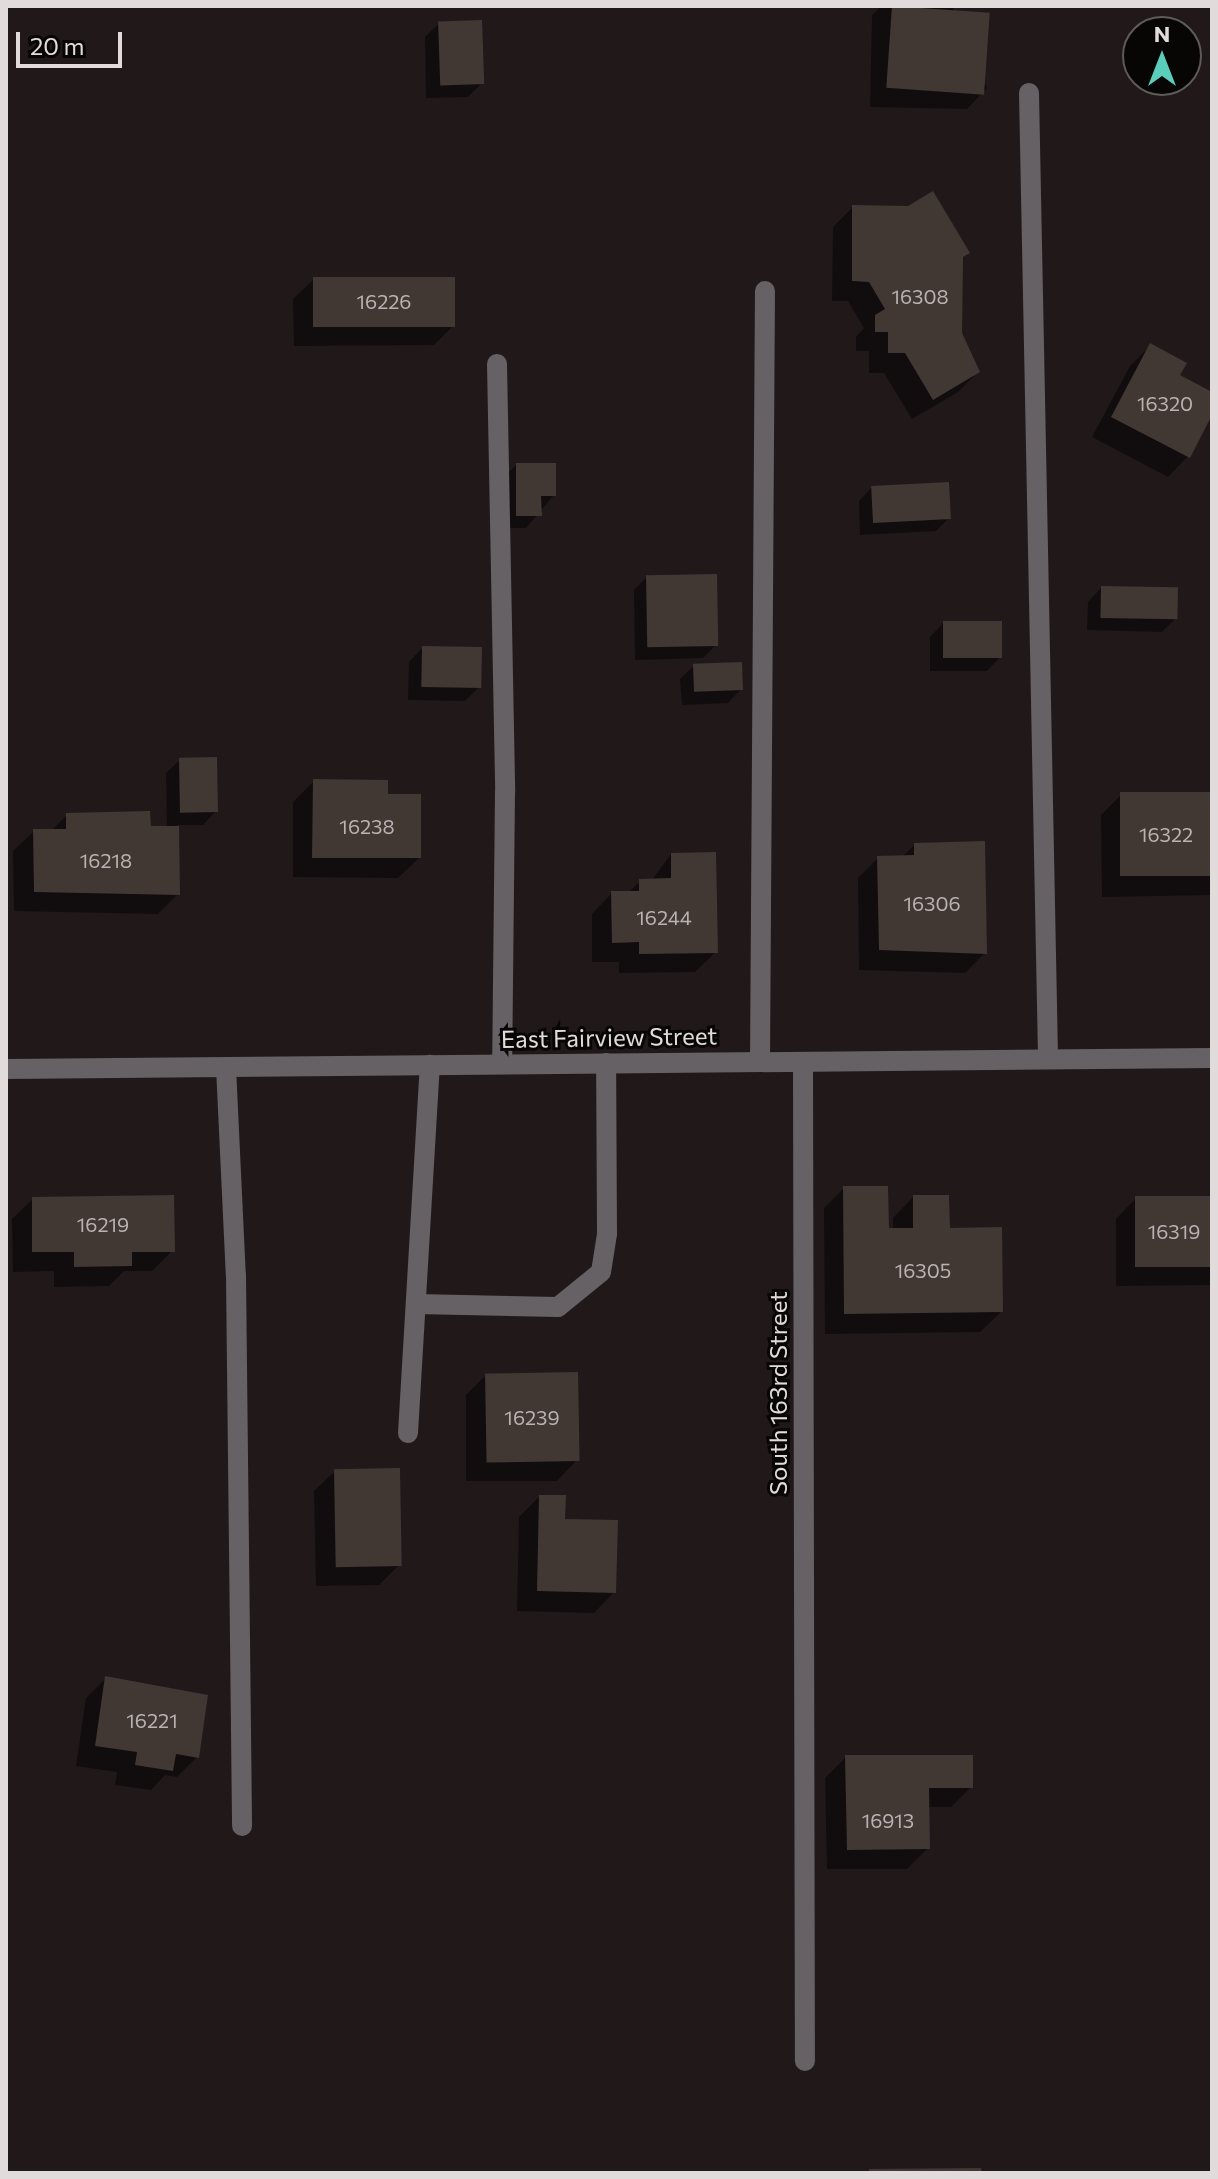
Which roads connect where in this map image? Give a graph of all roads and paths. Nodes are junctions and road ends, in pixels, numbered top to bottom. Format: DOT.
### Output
graph roads {
  1 [pos="1029,93"];
  2 [pos="765,291"];
  3 [pos="497,364"];
  4 [pos="1212,1058"];
  5 [pos="1048,1059"];
  6 [pos="760,1062"];
  7 [pos="803,1062"];
  8 [pos="606,1063"];
  9 [pos="502,1064"];
  10 [pos="430,1065"];
  11 [pos="226,1067"];
  12 [pos="6,1069"];
  13 [pos="416,1304"];
  14 [pos="408,1433"];
  15 [pos="242,1826"];
  16 [pos="805,2061"];
  1 -- 5 [label="street"];
  2 -- 6 [label="street"];
  3 -- 9 [label="street"];
  4 -- 5 [label="street, East Fairview Street"];
  5 -- 7 [label="street, East Fairview Street"];
  6 -- 7 [label="street, East Fairview Street"];
  6 -- 8 [label="street, East Fairview Street"];
  7 -- 16 [label="street, South 163rd Street"];
  8 -- 9 [label="street, East Fairview Street"];
  8 -- 13 [label="street"];
  9 -- 10 [label="street, East Fairview Street"];
  10 -- 11 [label="street, East Fairview Street"];
  10 -- 13 [label="street"];
  11 -- 12 [label="street, East Fairview Street"];
  11 -- 15 [label="street"];
  13 -- 14 [label="street"];
}
